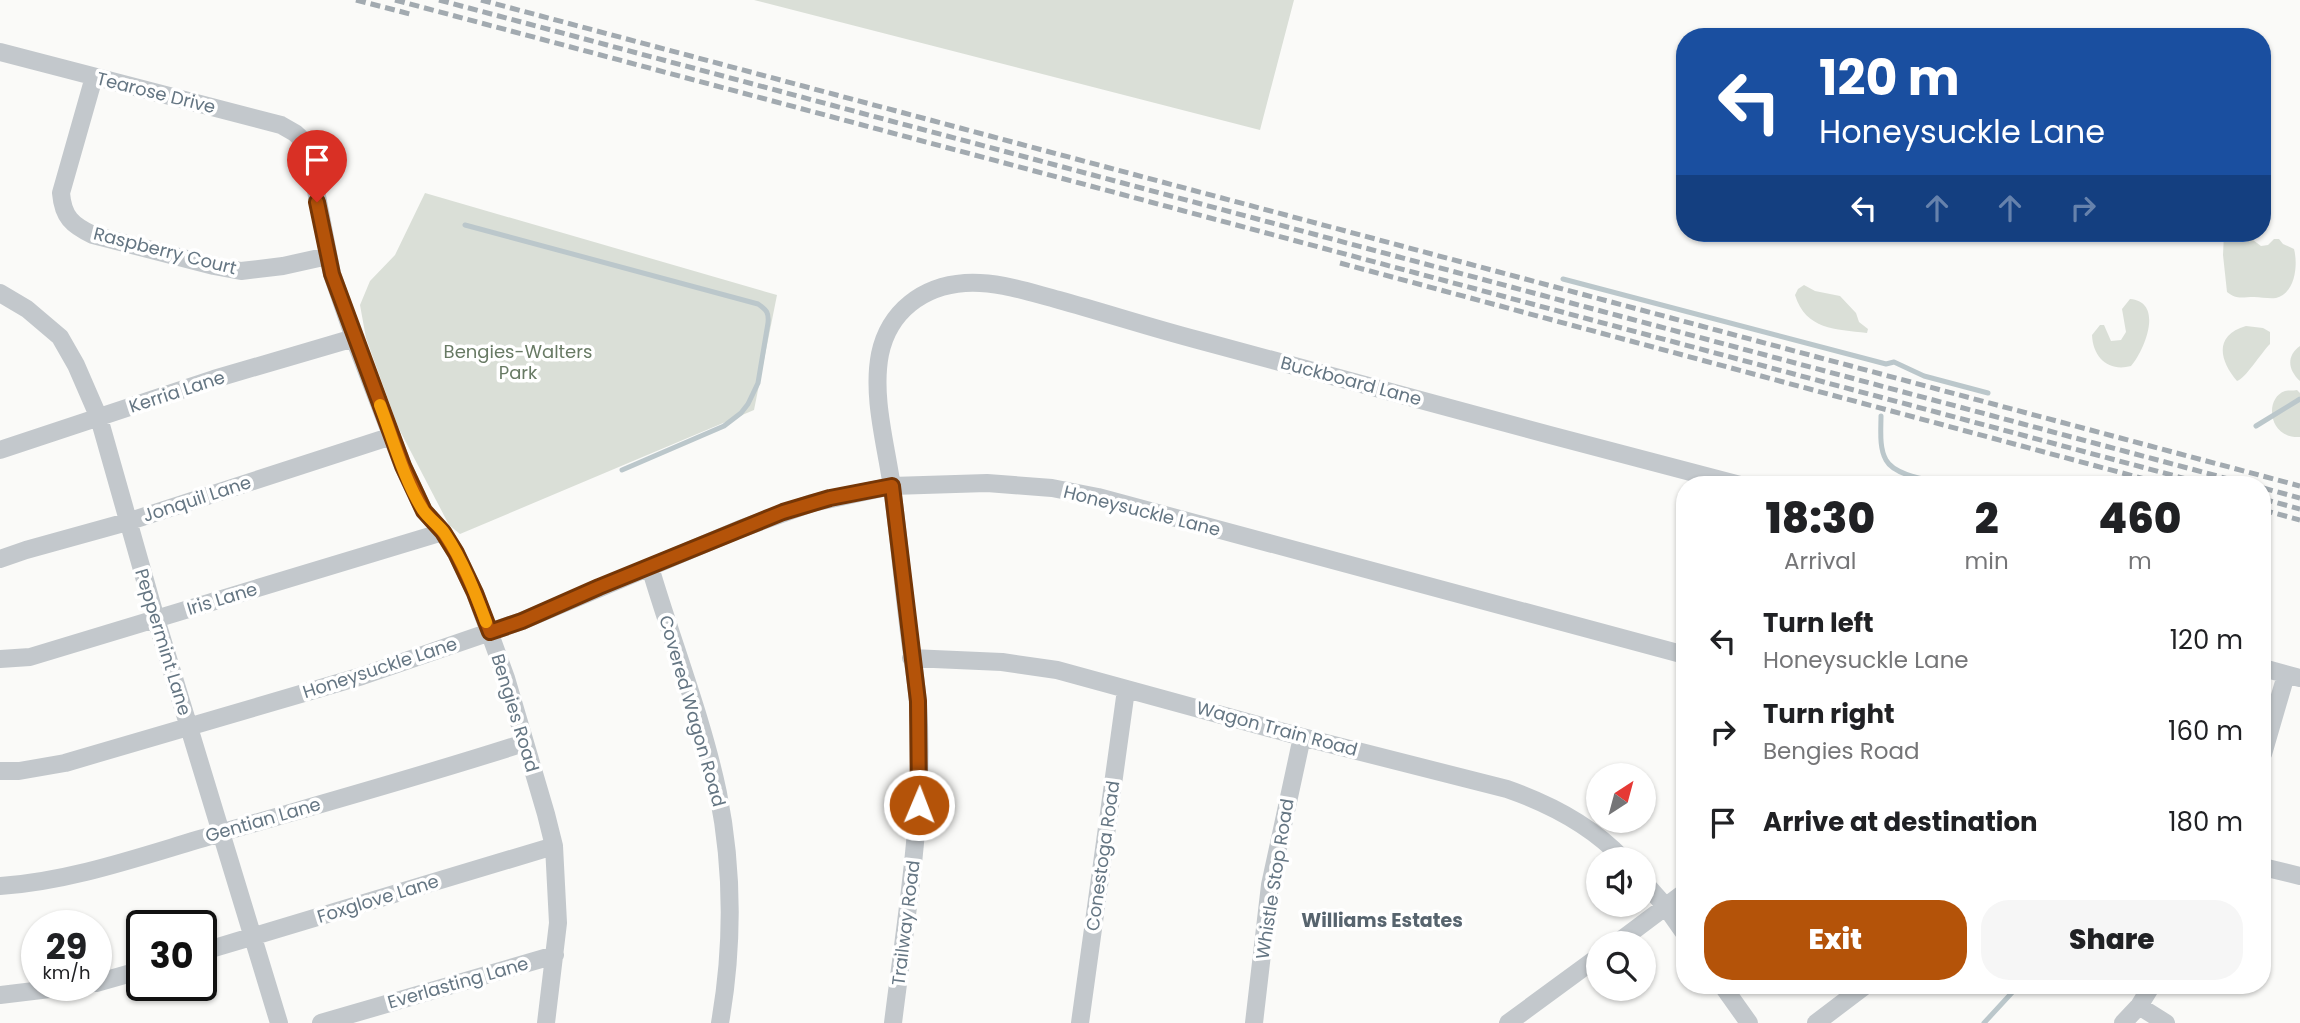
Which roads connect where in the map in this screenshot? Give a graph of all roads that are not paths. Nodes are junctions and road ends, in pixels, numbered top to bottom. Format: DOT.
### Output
graph roads {
  1 [pos="0,52"];
  2 [pos="94,77"];
  3 [pos="307,144"];
  4 [pos="328,256"];
  5 [pos="961,284"];
  6 [pos="0,293"];
  7 [pos="354,338"];
  8 [pos="99,418"];
  9 [pos="392,436"];
  10 [pos="0,450"];
  11 [pos="1706,476"];
  12 [pos="892,486"];
  13 [pos="127,522"];
  14 [pos="443,532"];
  15 [pos="0,559"];
  16 [pos="650,567"];
  17 [pos="156,619"];
  18 [pos="490,632"];
  19 [pos="1676,653"];
  20 [pos="911,658"];
  21 [pos="0,659"];
  22 [pos="2271,670"];
  23 [pos="2293,677"];
  24 [pos="1126,690"];
  25 [pos="187,725"];
  26 [pos="2271,733"];
  27 [pos="1302,737"];
  28 [pos="524,743"];
  29 [pos="0,771"];
  30 [pos="220,833"];
  31 [pos="554,846"];
  32 [pos="1609,847"];
  33 [pos="2271,869"];
  34 [pos="2300,876"];
  35 [pos="0,886"];
  36 [pos="1656,896"];
  37 [pos="1676,899"];
  38 [pos="1666,907"];
  39 [pos="1676,921"];
  40 [pos="1633,931"];
  41 [pos="254,936"];
  42 [pos="217,947"];
  43 [pos="555,955"];
  44 [pos="1586,966"];
  45 [pos="21,992"];
  46 [pos="1728,994"];
  47 [pos="1854,994"];
  48 [pos="2146,994"];
  49 [pos="0,995"];
  50 [pos="2139,1006"];
  51 [pos="279,1023"];
  52 [pos="321,1023"];
  53 [pos="546,1023"];
  54 [pos="720,1023"];
  55 [pos="893,1023"];
  56 [pos="1080,1023"];
  57 [pos="1254,1023"];
  58 [pos="1508,1023"];
  59 [pos="1749,1023"];
  60 [pos="1816,1023"];
  61 [pos="2123,1023"];
  62 [pos="2166,1023"];
  1 -- 2 [label="street, Tearose Drive"];
  2 -- 3 [label="street, Tearose Drive"];
  2 -- 4 [label="street, Raspberry Court"];
  3 -- 4 [label="street, Bengies Road"];
  4 -- 7 [label="street, Bengies Road"];
  5 -- 11 [label="street, Buckboard Lane"];
  5 -- 12 [label="street, Trailway Road"];
  6 -- 8 [label="street, Peppermint Lane"];
  7 -- 8 [label="street, Kerria Lane"];
  7 -- 9 [label="street, Bengies Road"];
  8 -- 10 [label="street, Kerria Lane"];
  8 -- 13 [label="street, Peppermint Lane"];
  9 -- 13 [label="street, Jonquil Lane"];
  9 -- 14 [label="street, Bengies Road"];
  12 -- 16 [label="street, Honeysuckle Lane"];
  12 -- 19 [label="street, Honeysuckle Lane"];
  12 -- 20 [label="street, Trailway Road"];
  13 -- 15 [label="street, Jonquil Lane"];
  13 -- 17 [label="street, Peppermint Lane"];
  14 -- 17 [label="street, Iris Lane"];
  14 -- 18 [label="street, Bengies Road"];
  16 -- 18 [label="street, Honeysuckle Lane"];
  16 -- 54 [label="street, Covered Wagon Road"];
  17 -- 21 [label="street, Iris Lane"];
  17 -- 25 [label="street, Peppermint Lane"];
  18 -- 25 [label="street, Honeysuckle Lane"];
  18 -- 28 [label="street, Bengies Road"];
  20 -- 24 [label="street, Wagon Train Road"];
  20 -- 55 [label="street, Trailway Road"];
  22 -- 23 [label="street"];
  23 -- 26 [label="street"];
  24 -- 27 [label="street, Wagon Train Road"];
  24 -- 56 [label="street, Conestoga Road"];
  25 -- 29 [label="street, Honeysuckle Lane"];
  25 -- 30 [label="street, Peppermint Lane"];
  27 -- 32 [label="street, Wagon Train Road"];
  27 -- 57 [label="street, Whistle Stop Road"];
  28 -- 30 [label="street, Gentian Lane"];
  28 -- 31 [label="street, Bengies Road"];
  30 -- 35 [label="street, Gentian Lane"];
  30 -- 41 [label="street, Peppermint Lane"];
  31 -- 41 [label="street, Foxglove Lane"];
  31 -- 43 [label="street, Bengies Road"];
  33 -- 34 [label="street"];
  36 -- 38 [label="street"];
  37 -- 38 [label="street"];
  38 -- 39 [label="street"];
  38 -- 40 [label="street"];
  41 -- 42 [label="street, Foxglove Lane"];
  41 -- 51 [label="street, Peppermint Lane"];
  43 -- 52 [label="street, Everlasting Lane"];
  43 -- 53 [label="street, Bengies Road"];
  44 -- 58 [label="street"];
  45 -- 49 [label="street"];
  46 -- 59 [label="street"];
  47 -- 60 [label="street"];
  48 -- 50 [label="street"];
  50 -- 61 [label="street"];
  50 -- 62 [label="street"];
}
